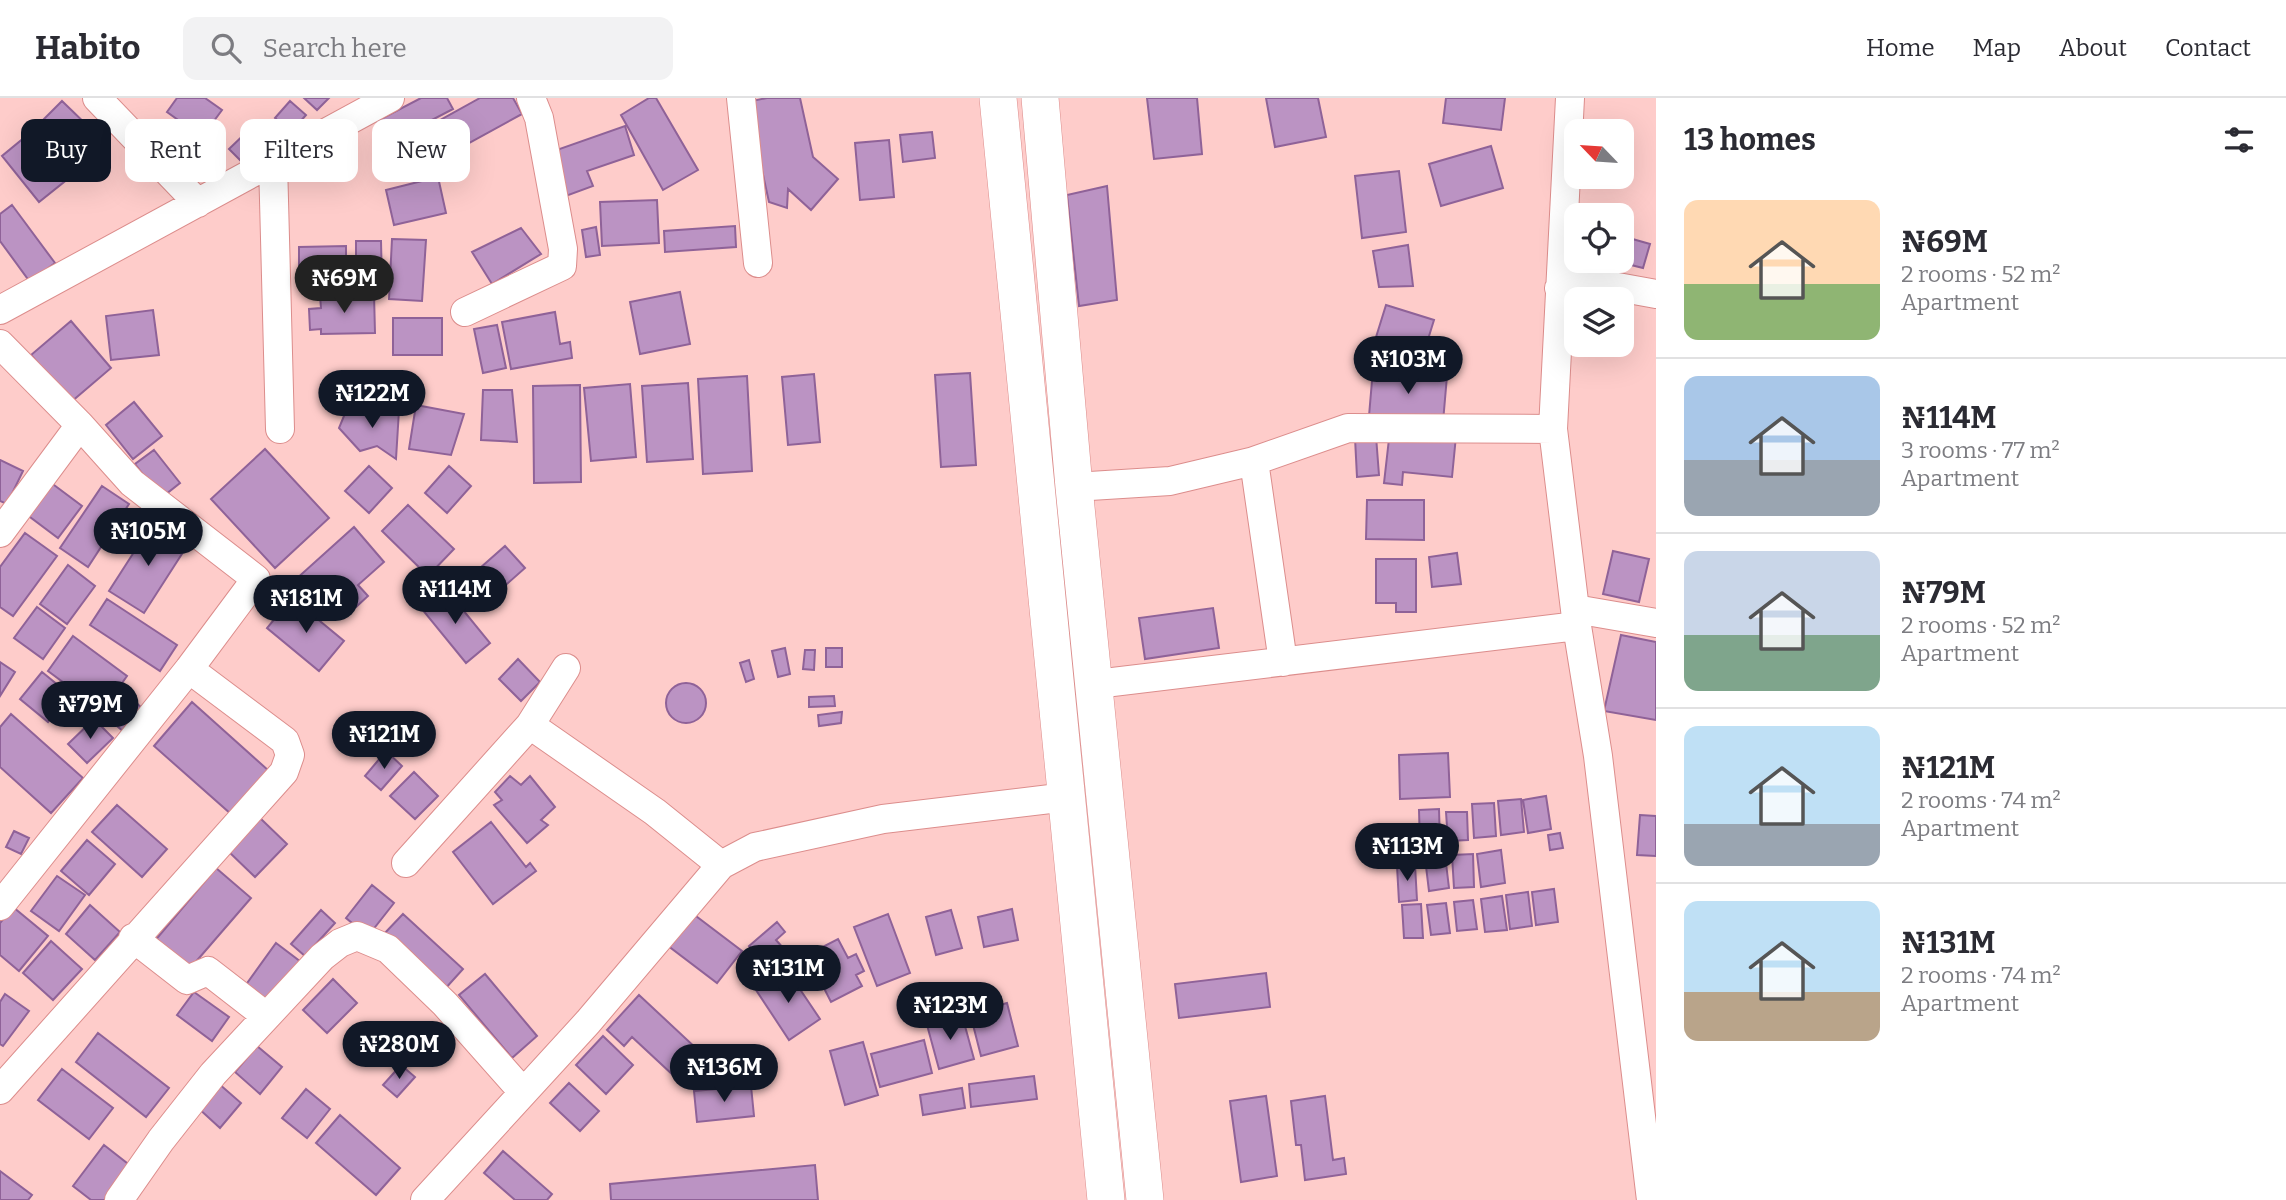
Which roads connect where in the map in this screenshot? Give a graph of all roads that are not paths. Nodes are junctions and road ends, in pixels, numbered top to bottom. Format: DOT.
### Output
graph roads {
  1 [pos="97,98"];
  2 [pos="531,98"];
  3 [pos="741,98"];
  4 [pos="998,98"];
  5 [pos="1040,98"];
  6 [pos="1570,98"];
  7 [pos="384,99"];
  8 [pos="349,119"];
  9 [pos="240,180"];
  10 [pos="274,182"];
  11 [pos="198,203"];
  12 [pos="1562,227"];
  13 [pos="1564,231"];
  14 [pos="758,263"];
  15 [pos="1575,273"];
  16 [pos="1600,273"];
  17 [pos="1559,288"];
  18 [pos="1656,294"];
  19 [pos="0,310"];
  20 [pos="465,312"];
  21 [pos="0,344"];
  22 [pos="80,425"];
  23 [pos="280,429"];
  24 [pos="1553,429"];
  25 [pos="1254,461"];
  26 [pos="1074,487"];
  27 [pos="0,533"];
  28 [pos="1576,618"];
  29 [pos="1656,623"];
  30 [pos="1283,662"];
  31 [pos="566,668"];
  32 [pos="188,669"];
  33 [pos="1096,684"];
  34 [pos="530,725"];
  35 [pos="1067,797"];
  36 [pos="1111,854"];
  37 [pos="1073,856"];
  38 [pos="406,863"];
  39 [pos="721,865"];
  40 [pos="0,906"];
  41 [pos="133,938"];
  42 [pos="266,1016"];
  43 [pos="4,1074"];
  44 [pos="523,1092"];
  45 [pos="119,1200"];
  46 [pos="425,1200"];
  47 [pos="1106,1200"];
  48 [pos="1145,1200"];
  49 [pos="1651,1200"];
  1 -- 11 [label="street"];
  2 -- 20 [label="street"];
  3 -- 14 [label="street"];
  4 -- 35 [label="main road"];
  5 -- 26 [label="main road"];
  6 -- 12 [label="street"];
  7 -- 8 [label="street"];
  9 -- 11 [label="street"];
  10 -- 23 [label="street"];
  11 -- 19 [label="street"];
  12 -- 13 [label="street"];
  12 -- 17 [label="street"];
  15 -- 17 [label="street"];
  16 -- 18 [label="street"];
  17 -- 24 [label="street"];
  21 -- 22 [label="street"];
  22 -- 27 [label="street"];
  22 -- 32 [label="street"];
  24 -- 25 [label="street"];
  24 -- 28 [label="street"];
  25 -- 26 [label="street"];
  25 -- 30 [label="street"];
  26 -- 33 [label="main road"];
  28 -- 29 [label="street"];
  28 -- 30 [label="street"];
  28 -- 49 [label="street"];
  30 -- 33 [label="street"];
  31 -- 34 [label="street"];
  32 -- 40 [label="street"];
  32 -- 41 [label="street"];
  33 -- 36 [label="main road"];
  34 -- 38 [label="street"];
  34 -- 39 [label="street"];
  35 -- 37 [label="main road"];
  35 -- 39 [label="street"];
  36 -- 37 [label="main road"];
  36 -- 48 [label="main road"];
  37 -- 47 [label="main road"];
  39 -- 44 [label="street"];
  41 -- 42 [label="street"];
  41 -- 43 [label="street"];
  42 -- 44 [label="street"];
  42 -- 45 [label="street"];
  44 -- 46 [label="street"];
}
